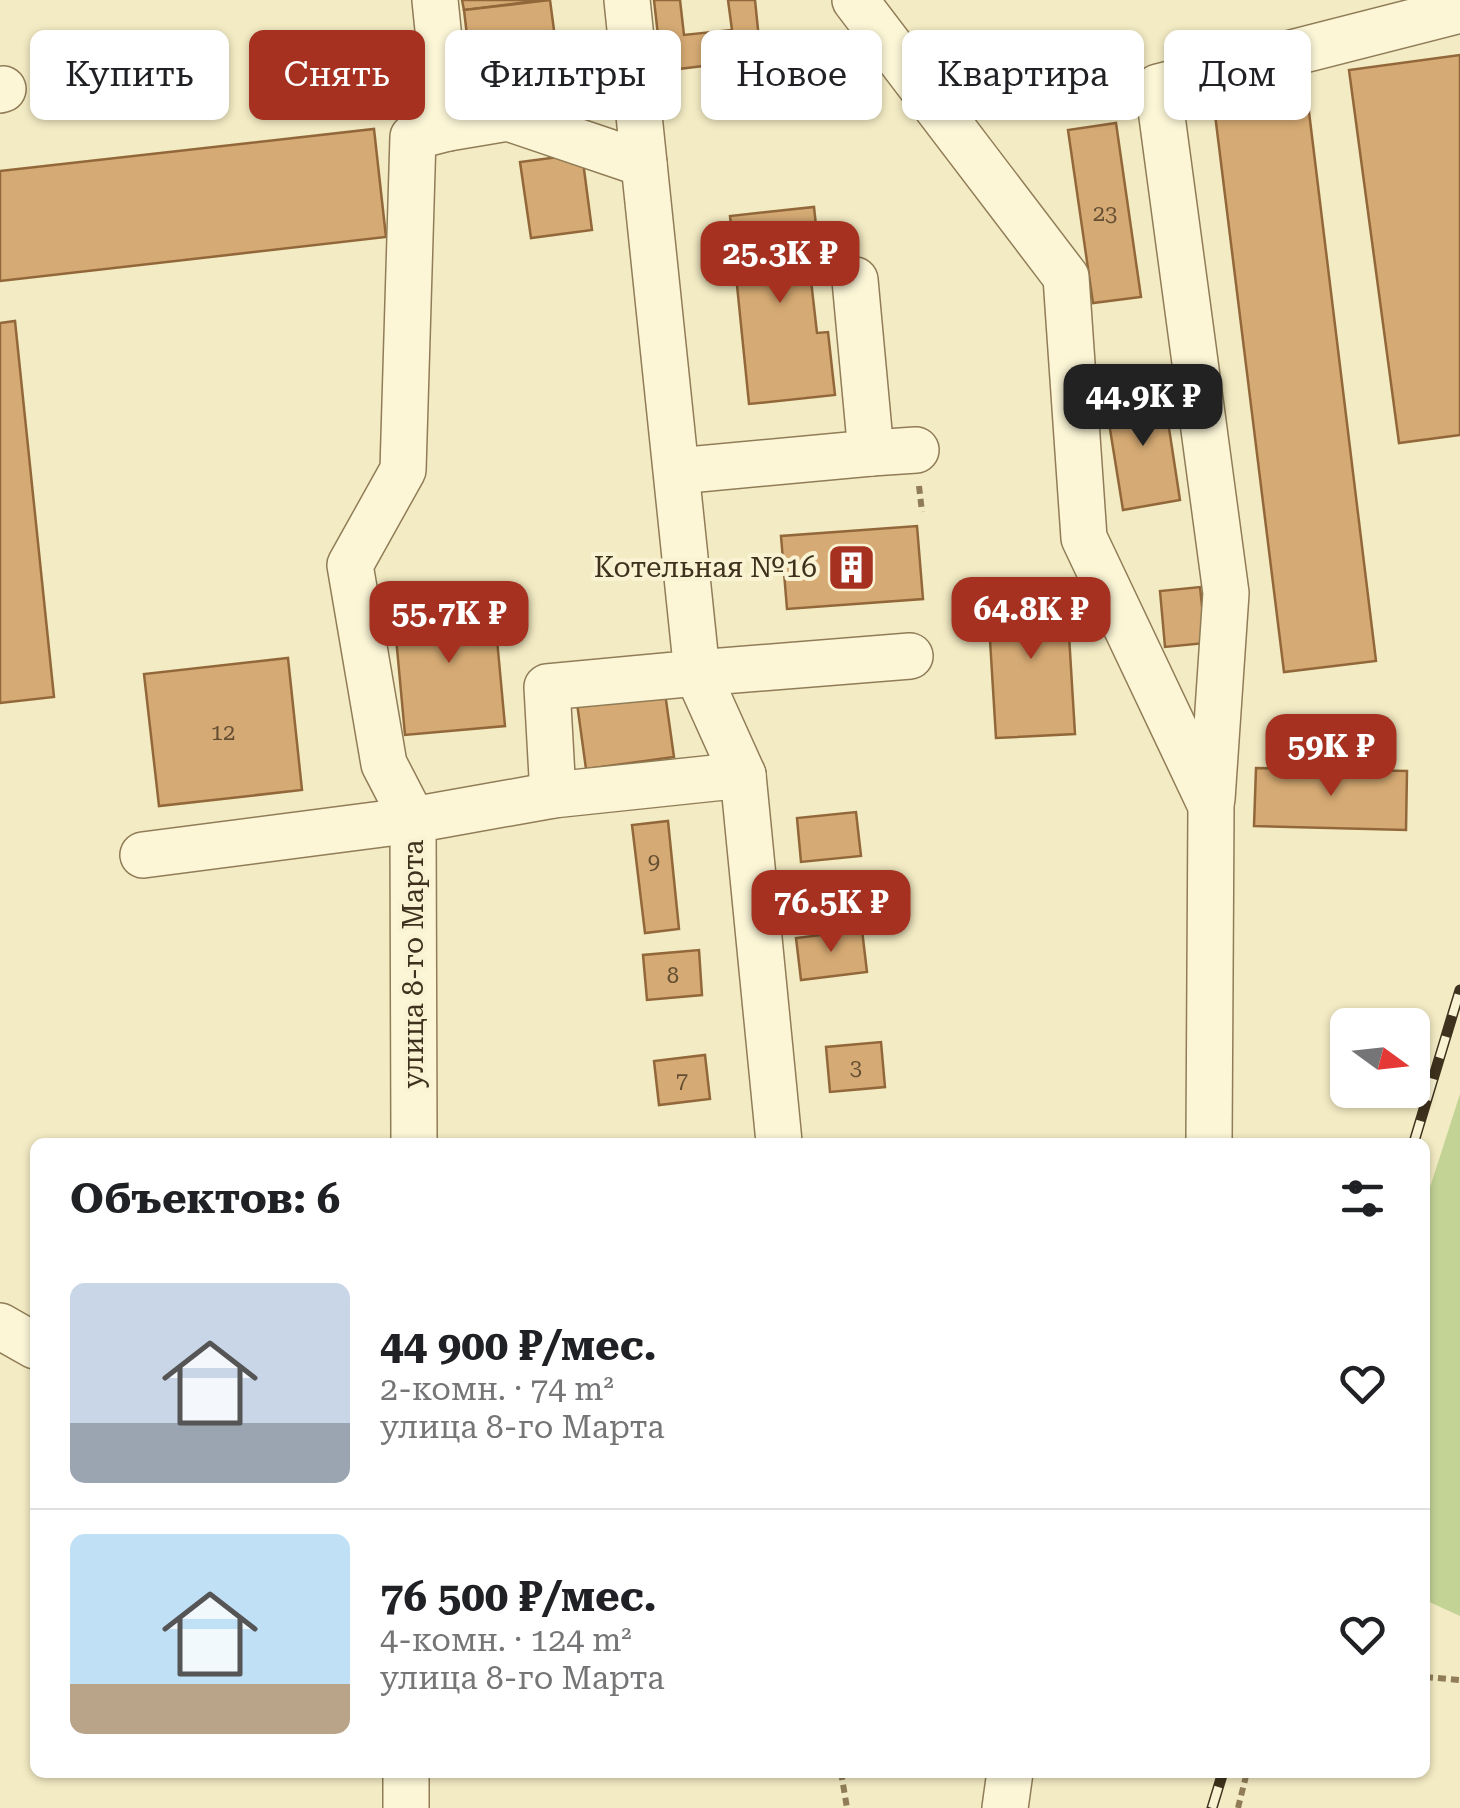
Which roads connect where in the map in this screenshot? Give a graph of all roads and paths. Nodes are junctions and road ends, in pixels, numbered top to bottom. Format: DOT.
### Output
graph roads {
  1 [pos="434,0"];
  2 [pos="627,0"];
  3 [pos="855,0"];
  4 [pos="1460,10"];
  5 [pos="448,128"];
  6 [pos="644,164"];
  7 [pos="855,280"];
  8 [pos="916,450"];
  9 [pos="871,453"];
  10 [pos="677,472"];
  11 [pos="910,656"];
  12 [pos="697,674"];
  13 [pos="743,775"];
  14 [pos="553,795"];
  15 [pos="1211,806"];
  16 [pos="413,820"];
  17 [pos="144,855"];
  18 [pos="414,1138"];
  19 [pos="779,1138"];
  20 [pos="1208,1138"];
  21 [pos="0,1326"];
  22 [pos="30,1343"];
  23 [pos="1430,1677"];
  24 [pos="1460,1680"];
  25 [pos="406,1778"];
  26 [pos="842,1778"];
  27 [pos="1009,1778"];
  28 [pos="1246,1778"];
  29 [pos="406,1808"];
  30 [pos="847,1808"];
  31 [pos="1004,1808"];
  32 [pos="1238,1808"];
  1 -- 5 [label="street"];
  2 -- 6 [label="street"];
  3 -- 15 [label="street"];
  4 -- 15 [label="street"];
  5 -- 6 [label="street"];
  5 -- 16 [label="street"];
  6 -- 10 [label="street"];
  7 -- 9 [label="street"];
  8 -- 9 [label="street"];
  9 -- 10 [label="street"];
  10 -- 12 [label="street"];
  11 -- 12 [label="street"];
  12 -- 13 [label="street"];
  12 -- 14 [label="street"];
  13 -- 14 [label="street, улица 8-го Марта"];
  13 -- 19 [label="street"];
  14 -- 16 [label="street, улица 8-го Марта"];
  15 -- 20 [label="street"];
  16 -- 17 [label="street"];
  16 -- 18 [label="street, улица 8-го Марта"];
  21 -- 22 [label="street"];
  23 -- 24 [label="path"];
  25 -- 29 [label="street"];
  26 -- 30 [label="path"];
  27 -- 31 [label="street"];
  28 -- 32 [label="path"];
}
